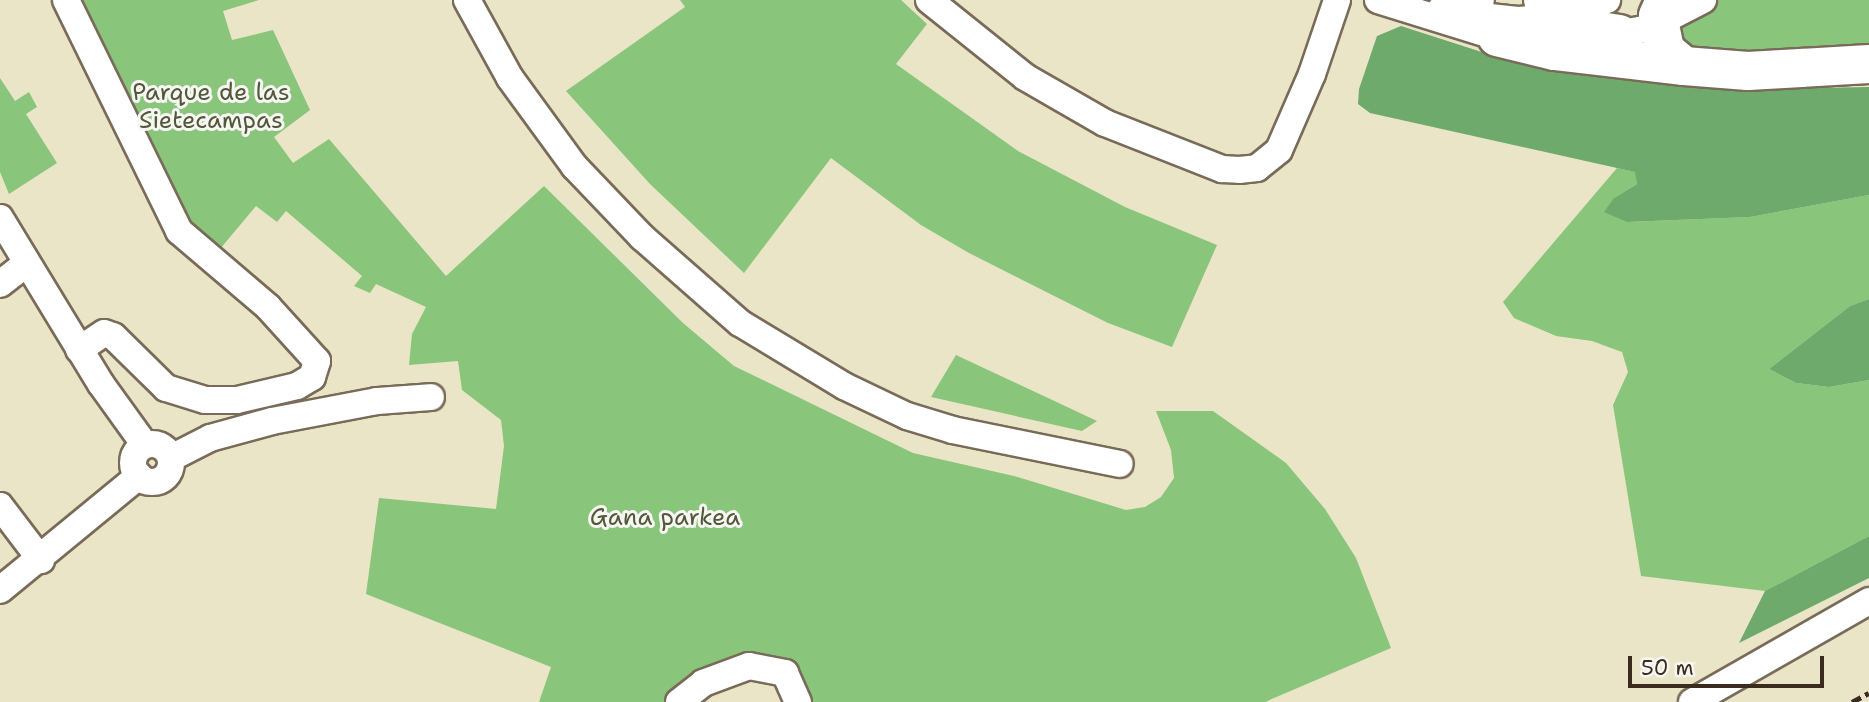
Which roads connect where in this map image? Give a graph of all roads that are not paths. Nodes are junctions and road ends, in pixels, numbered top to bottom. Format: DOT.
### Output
graph roads {
  1 [pos="66,0"];
  2 [pos="467,0"];
  3 [pos="929,0"];
  4 [pos="1337,0"];
  5 [pos="1378,0"];
  6 [pos="1703,0"];
  7 [pos="1550,8"];
  8 [pos="1449,9"];
  9 [pos="1662,12"];
  10 [pos="1613,17"];
  11 [pos="1497,37"];
  12 [pos="1869,64"];
  13 [pos="1684,66"];
  14 [pos="0,218"];
  15 [pos="26,264"];
  16 [pos="0,284"];
  17 [pos="79,350"];
  18 [pos="431,397"];
  19 [pos="145,445"];
  20 [pos="171,458"];
  21 [pos="1120,464"];
  22 [pos="139,476"];
  23 [pos="0,506"];
  24 [pos="40,560"];
  25 [pos="0,590"];
  26 [pos="1869,601"];
  27 [pos="680,702"];
  28 [pos="798,702"];
  29 [pos="1692,702"];
  1 -- 17 [label="street"];
  2 -- 21 [label="street"];
  3 -- 4 [label="street"];
  5 -- 8 [label="street"];
  6 -- 9 [label="street"];
  7 -- 8 [label="street"];
  7 -- 10 [label="highway"];
  8 -- 11 [label="street"];
  9 -- 10 [label="street"];
  9 -- 13 [label="highway"];
  10 -- 11 [label="street"];
  11 -- 13 [label="highway"];
  12 -- 13 [label="highway"];
  14 -- 15 [label="street"];
  15 -- 16 [label="street"];
  15 -- 17 [label="street"];
  17 -- 19 [label="street"];
  18 -- 20 [label="street"];
  19 -- 20 [label="street"];
  19 -- 22 [label="street"];
  20 -- 22 [label="street"];
  22 -- 24 [label="street"];
  23 -- 24 [label="street"];
  24 -- 25 [label="street"];
  26 -- 29 [label="street"];
  27 -- 28 [label="street"];
}
